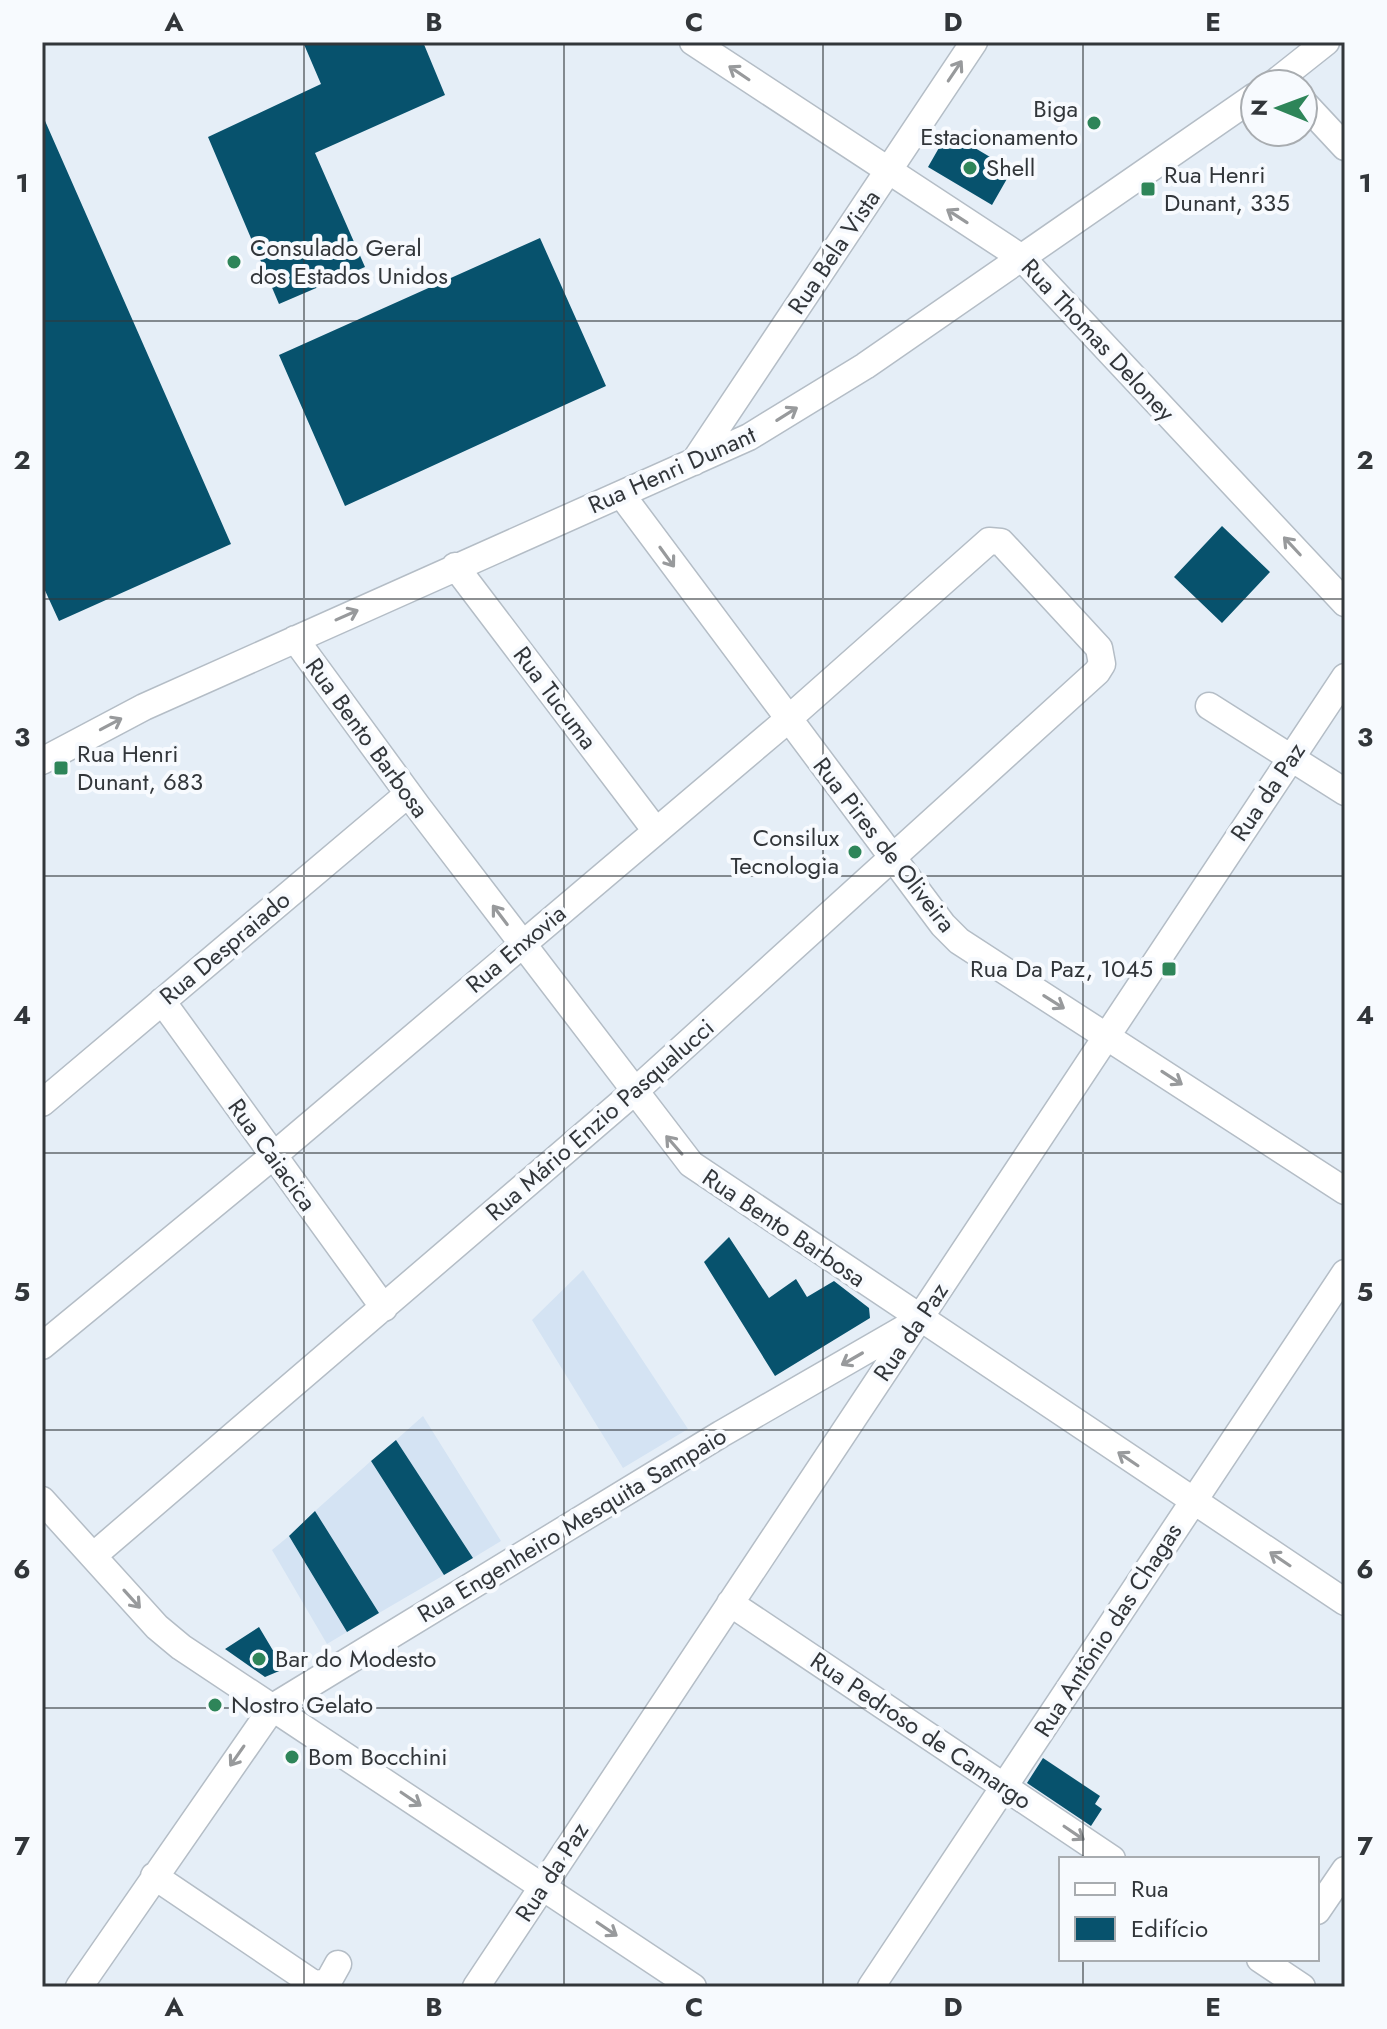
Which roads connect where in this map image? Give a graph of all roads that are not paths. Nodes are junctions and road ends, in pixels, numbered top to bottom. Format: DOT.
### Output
graph roads {
  1 [pos="693,42"];
  2 [pos="974,42"];
  3 [pos="1326,42"];
  4 [pos="1296,68"];
  5 [pos="1239,107"];
  6 [pos="1319,119"];
  7 [pos="1345,147"];
  8 [pos="888,172"];
  9 [pos="1022,258"];
  10 [pos="694,462"];
  11 [pos="621,494"];
  12 [pos="984,545"];
  13 [pos="455,566"];
  14 [pos="1345,603"];
  15 [pos="295,639"];
  16 [pos="1345,677"];
  17 [pos="1209,706"];
  18 [pos="787,720"];
  19 [pos="1291,756"];
  20 [pos="42,761"];
  21 [pos="1345,792"];
  22 [pos="408,794"];
  23 [pos="656,831"];
  24 [pos="891,857"];
  25 [pos="522,944"];
  26 [pos="162,1001"];
  27 [pos="1107,1035"];
  28 [pos="634,1092"];
  29 [pos="42,1103"];
  30 [pos="273,1156"];
  31 [pos="1345,1191"];
  32 [pos="1345,1273"];
  33 [pos="384,1308"];
  34 [pos="919,1320"];
  35 [pos="42,1346"];
  36 [pos="42,1500"];
  37 [pos="1193,1502"];
  38 [pos="93,1556"];
  39 [pos="1345,1602"];
  40 [pos="730,1603"];
  41 [pos="273,1707"];
  42 [pos="1004,1786"];
  43 [pos="1109,1857"];
  44 [pos="1345,1870"];
  45 [pos="154,1876"];
  46 [pos="542,1886"];
  47 [pos="1319,1908"];
  48 [pos="338,1964"];
  49 [pos="1272,1969"];
  50 [pos="79,1987"];
  51 [pos="476,1987"];
  52 [pos="693,1987"];
  53 [pos="871,1987"];
  54 [pos="1302,1987"];
  8 -- 1 [label="street, Rua Thomas Deloney, one-way"];
  8 -- 2 [label="street, Rua Bela Vista, one-way"];
  3 -- 4 [label="street"];
  5 -- 9 [label="street, Rua Henri Dunant"];
  6 -- 7 [label="street"];
  9 -- 8 [label="street, Rua Thomas Deloney, one-way"];
  8 -- 10 [label="street, Rua Bela Vista"];
  10 -- 9 [label="street, Rua Henri Dunant, one-way"];
  14 -- 9 [label="street, Rua Thomas Deloney, one-way"];
  10 -- 11 [label="street, Rua Henri Dunant"];
  11 -- 13 [label="street, Rua Henri Dunant"];
  11 -- 18 [label="street, Rua Pires de Oliveira, one-way"];
  12 -- 18 [label="street, Rua Enxovia"];
  12 -- 24 [label="street, Rua Mário Enzio Pasqualucci"];
  15 -- 13 [label="street, Rua Henri Dunant, one-way"];
  13 -- 23 [label="street, Rua Tucuma"];
  20 -- 15 [label="street, Rua Henri Dunant, one-way"];
  15 -- 22 [label="street, Rua Bento Barbosa"];
  16 -- 19 [label="street, Rua da Paz"];
  17 -- 19 [label="street"];
  18 -- 23 [label="street, Rua Enxovia"];
  18 -- 24 [label="street, Rua Pires de Oliveira"];
  19 -- 21 [label="street"];
  19 -- 27 [label="street, Rua da Paz"];
  25 -- 22 [label="street, Rua Bento Barbosa, one-way"];
  22 -- 26 [label="street, Rua Despraiado"];
  23 -- 25 [label="street, Rua Enxovia"];
  24 -- 27 [label="street, Rua Pires de Oliveira, one-way"];
  24 -- 28 [label="street, Rua Mário Enzio Pasqualucci"];
  25 -- 28 [label="street, Rua Bento Barbosa"];
  25 -- 30 [label="street, Rua Enxovia"];
  26 -- 29 [label="street, Rua Despraiado"];
  26 -- 30 [label="street, Rua Caiacica"];
  27 -- 31 [label="street, Rua Pires de Oliveira, one-way"];
  27 -- 34 [label="street, Rua da Paz"];
  28 -- 33 [label="street, Rua Mário Enzio Pasqualucci"];
  34 -- 28 [label="street, Rua Bento Barbosa, one-way"];
  30 -- 33 [label="street, Rua Caiacica"];
  30 -- 35 [label="street, Rua Enxovia"];
  32 -- 37 [label="street, Rua Antônio das Chagas"];
  33 -- 38 [label="street, Rua Mário Enzio Pasqualucci"];
  37 -- 34 [label="street, Rua Bento Barbosa, one-way"];
  34 -- 40 [label="street, Rua da Paz"];
  34 -- 41 [label="street, Rua Engenheiro Mesquita Sampaio, one-way"];
  36 -- 38 [label="street"];
  39 -- 37 [label="street, Rua Bento Barbosa, one-way"];
  37 -- 42 [label="street, Rua Antônio das Chagas"];
  38 -- 41 [label="street, one-way"];
  40 -- 42 [label="street, Rua Pedroso de Camargo"];
  40 -- 46 [label="street, Rua da Paz"];
  41 -- 45 [label="street, Rua Engenheiro Mesquita Sampaio, one-way"];
  41 -- 46 [label="street, one-way"];
  42 -- 43 [label="street, Rua Pedroso de Camargo, one-way"];
  42 -- 53 [label="street, Rua Antônio das Chagas"];
  44 -- 47 [label="street"];
  45 -- 48 [label="street"];
  45 -- 50 [label="street, Rua Engenheiro Mesquita Sampaio"];
  46 -- 51 [label="street, Rua da Paz"];
  46 -- 52 [label="street, one-way"];
  49 -- 54 [label="street"];
}
